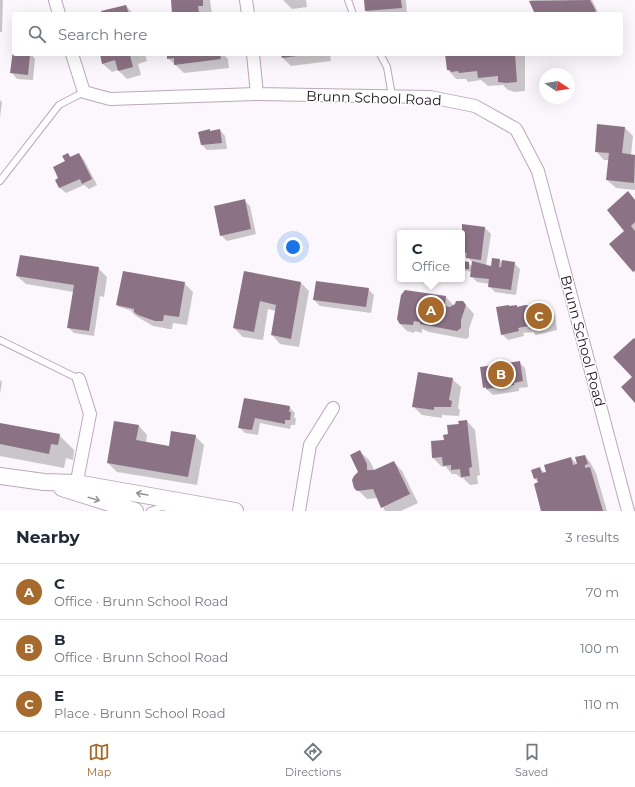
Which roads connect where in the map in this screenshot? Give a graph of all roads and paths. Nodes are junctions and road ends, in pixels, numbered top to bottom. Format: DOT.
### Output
graph roads {
  1 [pos="55,0"];
  2 [pos="246,0"];
  3 [pos="348,0"];
  4 [pos="58,12"];
  5 [pos="248,12"];
  6 [pos="352,12"];
  7 [pos="73,56"];
  8 [pos="253,56"];
  9 [pos="381,56"];
  10 [pos="84,92"];
  11 [pos="258,94"];
  12 [pos="392,96"];
  13 [pos="0,181"];
  14 [pos="0,340"];
  15 [pos="79,379"];
  16 [pos="333,408"];
  17 [pos="0,476"];
  18 [pos="75,488"];
  19 [pos="135,511"];
  20 [pos="150,511"];
  21 [pos="186,511"];
  22 [pos="235,511"];
  23 [pos="299,511"];
  24 [pos="628,511"];
  1 -- 4 [label="street"];
  2 -- 5 [label="street"];
  3 -- 6 [label="lane"];
  7 -- 10 [label="street"];
  8 -- 11 [label="street"];
  9 -- 12 [label="lane"];
  10 -- 11 [label="street, Brunn School Road"];
  10 -- 13 [label="lane"];
  11 -- 12 [label="street, Brunn School Road"];
  12 -- 24 [label="street, Brunn School Road"];
  14 -- 15 [label="lane"];
  15 -- 18 [label="street"];
  16 -- 23 [label="street"];
  17 -- 18 [label="street"];
  18 -- 19 [label="street, one-way"];
  22 -- 18 [label="street, one-way"];
  20 -- 21 [label="lane"];
}
